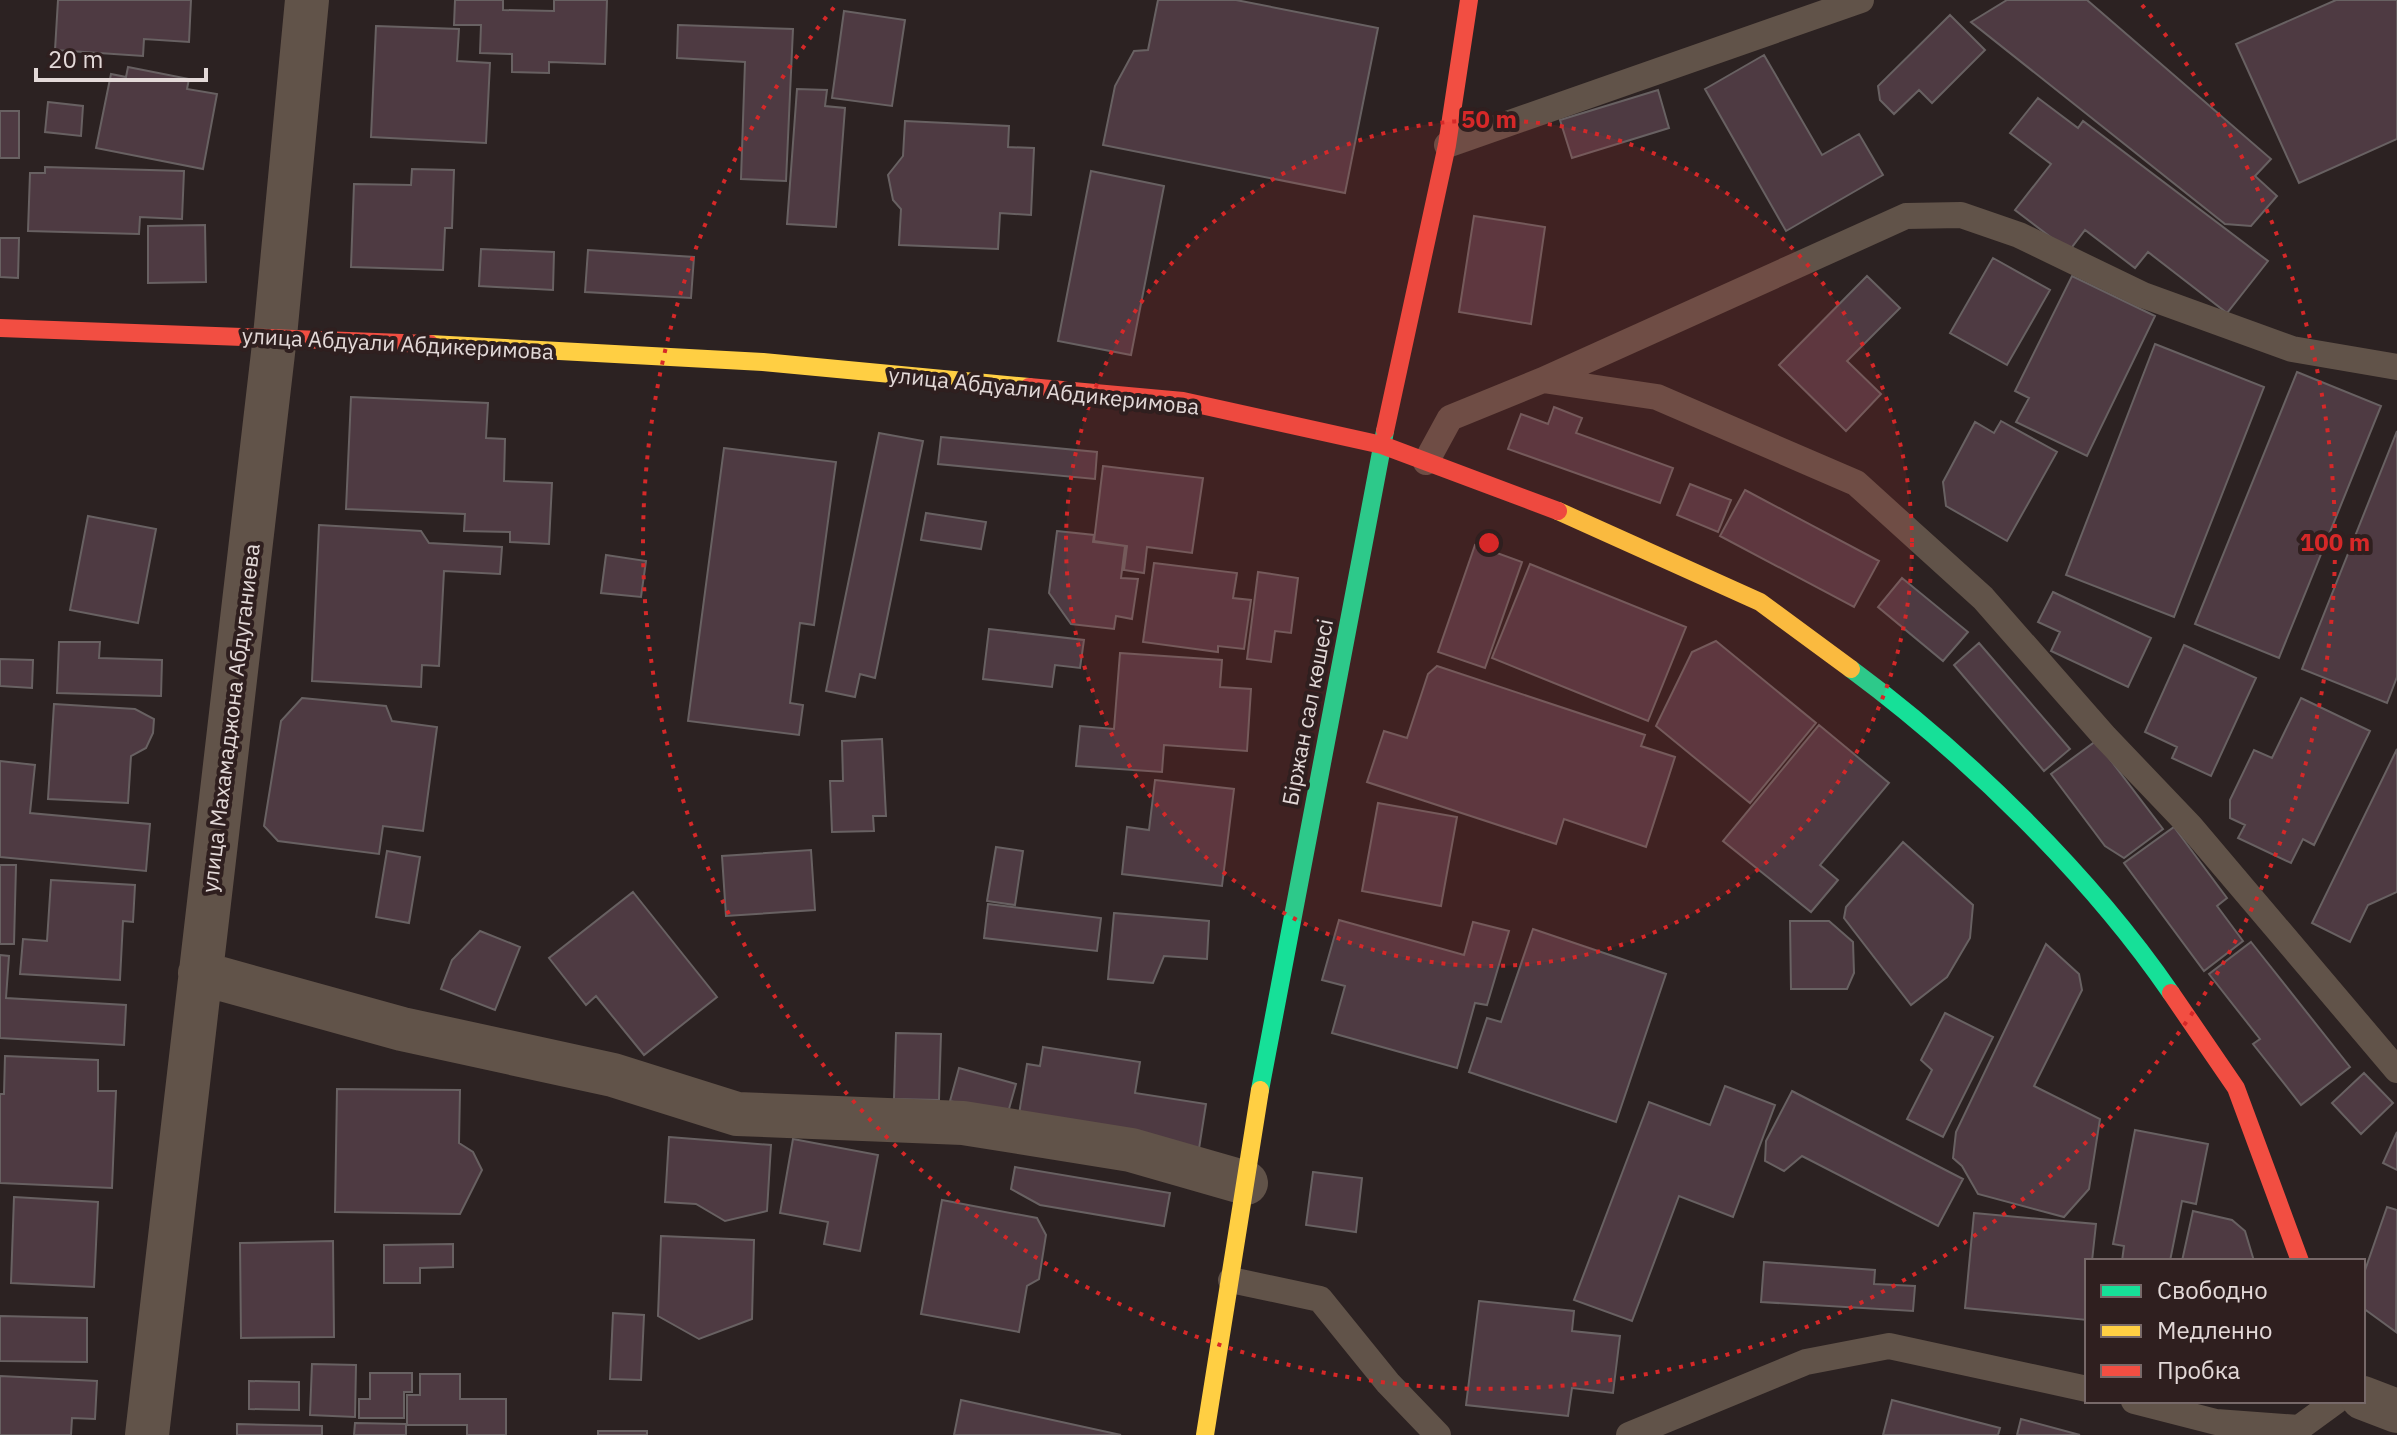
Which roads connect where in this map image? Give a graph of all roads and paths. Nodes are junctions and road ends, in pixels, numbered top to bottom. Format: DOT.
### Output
graph roads {
  1 [pos="307,0"];
  2 [pos="1469,0"];
  3 [pos="1861,0"];
  4 [pos="1447,145"];
  5 [pos="0,328"];
  6 [pos="275,336"];
  7 [pos="2397,367"];
  8 [pos="1543,380"];
  9 [pos="1382,445"];
  10 [pos="1426,462"];
  11 [pos="200,973"];
  12 [pos="2397,1070"];
  13 [pos="1246,1183"];
  14 [pos="2299,1259"];
  15 [pos="1231,1280"];
  16 [pos="2085,1389"];
  17 [pos="2365,1399"];
  18 [pos="2142,1403"];
  19 [pos="2333,1403"];
  20 [pos="2397,1411"];
  21 [pos="147,1435"];
  22 [pos="1205,1435"];
  23 [pos="1438,1435"];
  24 [pos="1629,1435"];
  1 -- 6 [label="street, улица Махамаджона Абдуганиева"];
  2 -- 4 [label="street, Біржан сал көшесі"];
  3 -- 4 [label="lane"];
  4 -- 9 [label="street, Біржан сал көшесі"];
  5 -- 6 [label="street, улица Абдуали Абдикеримова"];
  6 -- 9 [label="street, улица Абдуали Абдикеримова"];
  6 -- 11 [label="street, улица Махамаджона Абдуганиева"];
  7 -- 8 [label="lane"];
  8 -- 10 [label="lane"];
  8 -- 12 [label="lane"];
  9 -- 10 [label="street, улица Абдуали Абдикеримова"];
  9 -- 13 [label="street, Біржан сал көшесі"];
  10 -- 14 [label="street, улица Абдуали Абдикеримова"];
  11 -- 13 [label="street"];
  11 -- 21 [label="street, улица Махамаджона Абдуганиева"];
  13 -- 15 [label="street, Біржан сал көшесі"];
  15 -- 22 [label="street, Біржан сал көшесі"];
  15 -- 23 [label="lane"];
  16 -- 24 [label="lane"];
  17 -- 20 [label="street"];
  18 -- 19 [label="lane"];
}
